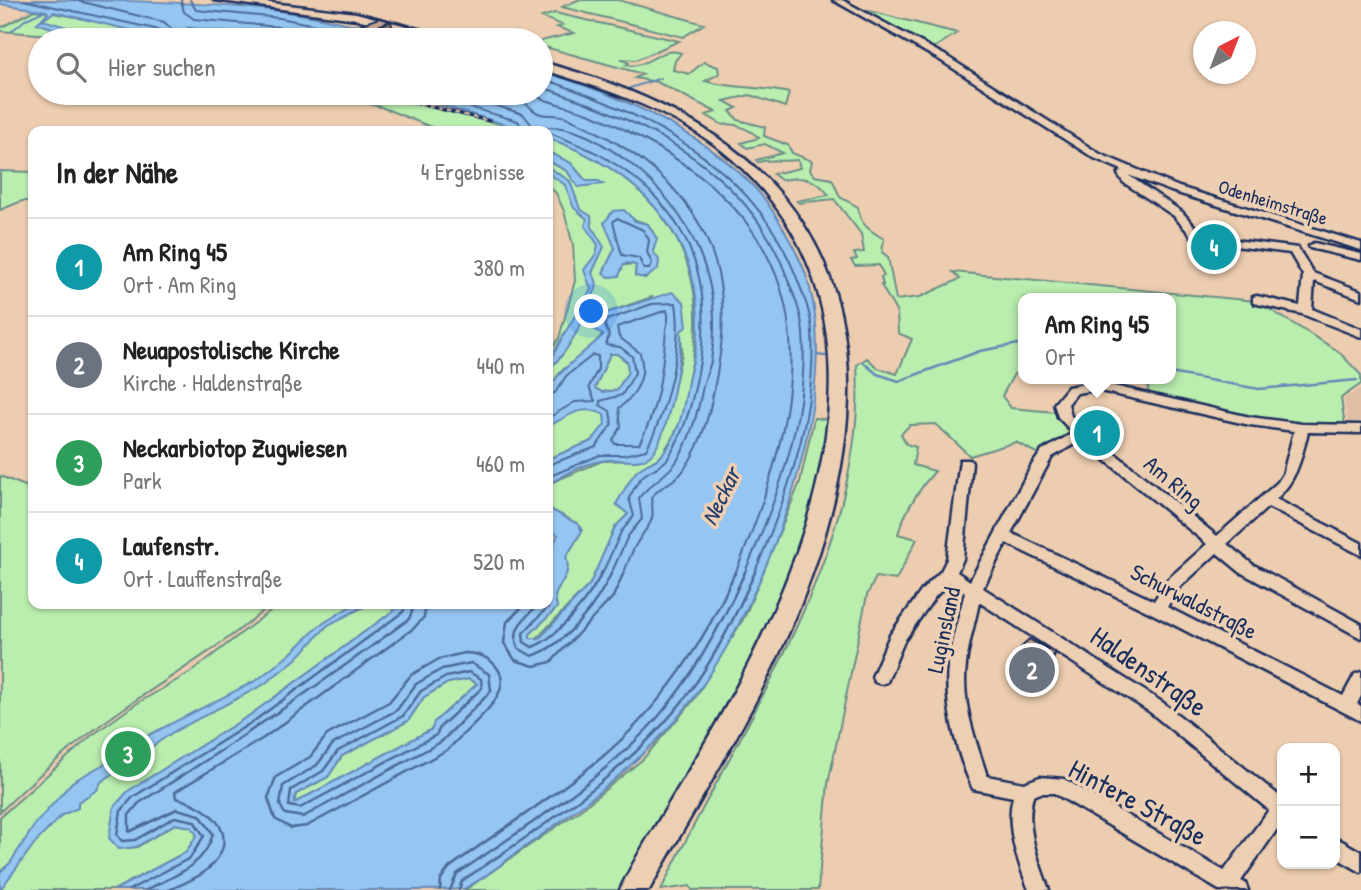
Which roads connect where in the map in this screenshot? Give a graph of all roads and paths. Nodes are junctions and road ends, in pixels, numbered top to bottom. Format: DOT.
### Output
graph roads {
  1 [pos="219,0"];
  2 [pos="837,0"];
  3 [pos="406,28"];
  4 [pos="553,69"];
  5 [pos="1128,170"];
  6 [pos="1307,231"];
  7 [pos="1314,246"];
  8 [pos="1361,247"];
  9 [pos="1294,250"];
  10 [pos="1361,257"];
  11 [pos="1309,275"];
  12 [pos="1361,295"];
  13 [pos="1257,300"];
  14 [pos="1306,311"];
  15 [pos="1361,333"];
  16 [pos="1302,428"];
  17 [pos="1361,429"];
  18 [pos="1082,434"];
  19 [pos="965,463"];
  20 [pos="1268,501"];
  21 [pos="1003,535"];
  22 [pos="1216,546"];
  23 [pos="1361,550"];
  24 [pos="948,574"];
  25 [pos="973,592"];
  26 [pos="1157,609"];
  27 [pos="1361,632"];
  28 [pos="881,677"];
  29 [pos="1361,679"];
  30 [pos="1354,710"];
  31 [pos="1025,792"];
  32 [pos="1277,806"];
  33 [pos="1277,815"];
  34 [pos="1340,849"];
  35 [pos="1361,863"];
  36 [pos="1233,886"];
  37 [pos="634,890"];
  38 [pos="1039,890"];
  1 -- 3 [label="main road"];
  2 -- 5 [label="street, Odenheimstraße"];
  4 -- 37 [label="main road"];
  5 -- 6 [label="street, Odenheimstraße"];
  5 -- 9 [label="street"];
  6 -- 8 [label="street, Odenheimstraße"];
  6 -- 9 [label="street"];
  7 -- 10 [label="street, Odenheimstraße"];
  9 -- 11 [label="street"];
  11 -- 12 [label="street"];
  11 -- 14 [label="street"];
  13 -- 14 [label="street"];
  14 -- 15 [label="street"];
  16 -- 17 [label="street, Am Ring"];
  16 -- 18 [label="street, Am Ring"];
  16 -- 20 [label="street"];
  18 -- 21 [label="street, Luginsland"];
  18 -- 22 [label="street, Am Ring"];
  19 -- 24 [label="street"];
  20 -- 22 [label="street"];
  20 -- 23 [label="street"];
  21 -- 25 [label="street, Luginsland"];
  21 -- 26 [label="street, Schurwaldstraße"];
  22 -- 26 [label="street"];
  22 -- 27 [label="street, Am Ring"];
  24 -- 25 [label="street, Haldenstraße"];
  24 -- 28 [label="street"];
  25 -- 31 [label="street, Luginsland"];
  25 -- 32 [label="street, Haldenstraße"];
  26 -- 30 [label="street, Schurwaldstraße"];
  29 -- 30 [label="street"];
  31 -- 36 [label="street, Hintere Straße"];
  31 -- 38 [label="street"];
  33 -- 36 [label="street"];
  34 -- 35 [label="street"];
}
